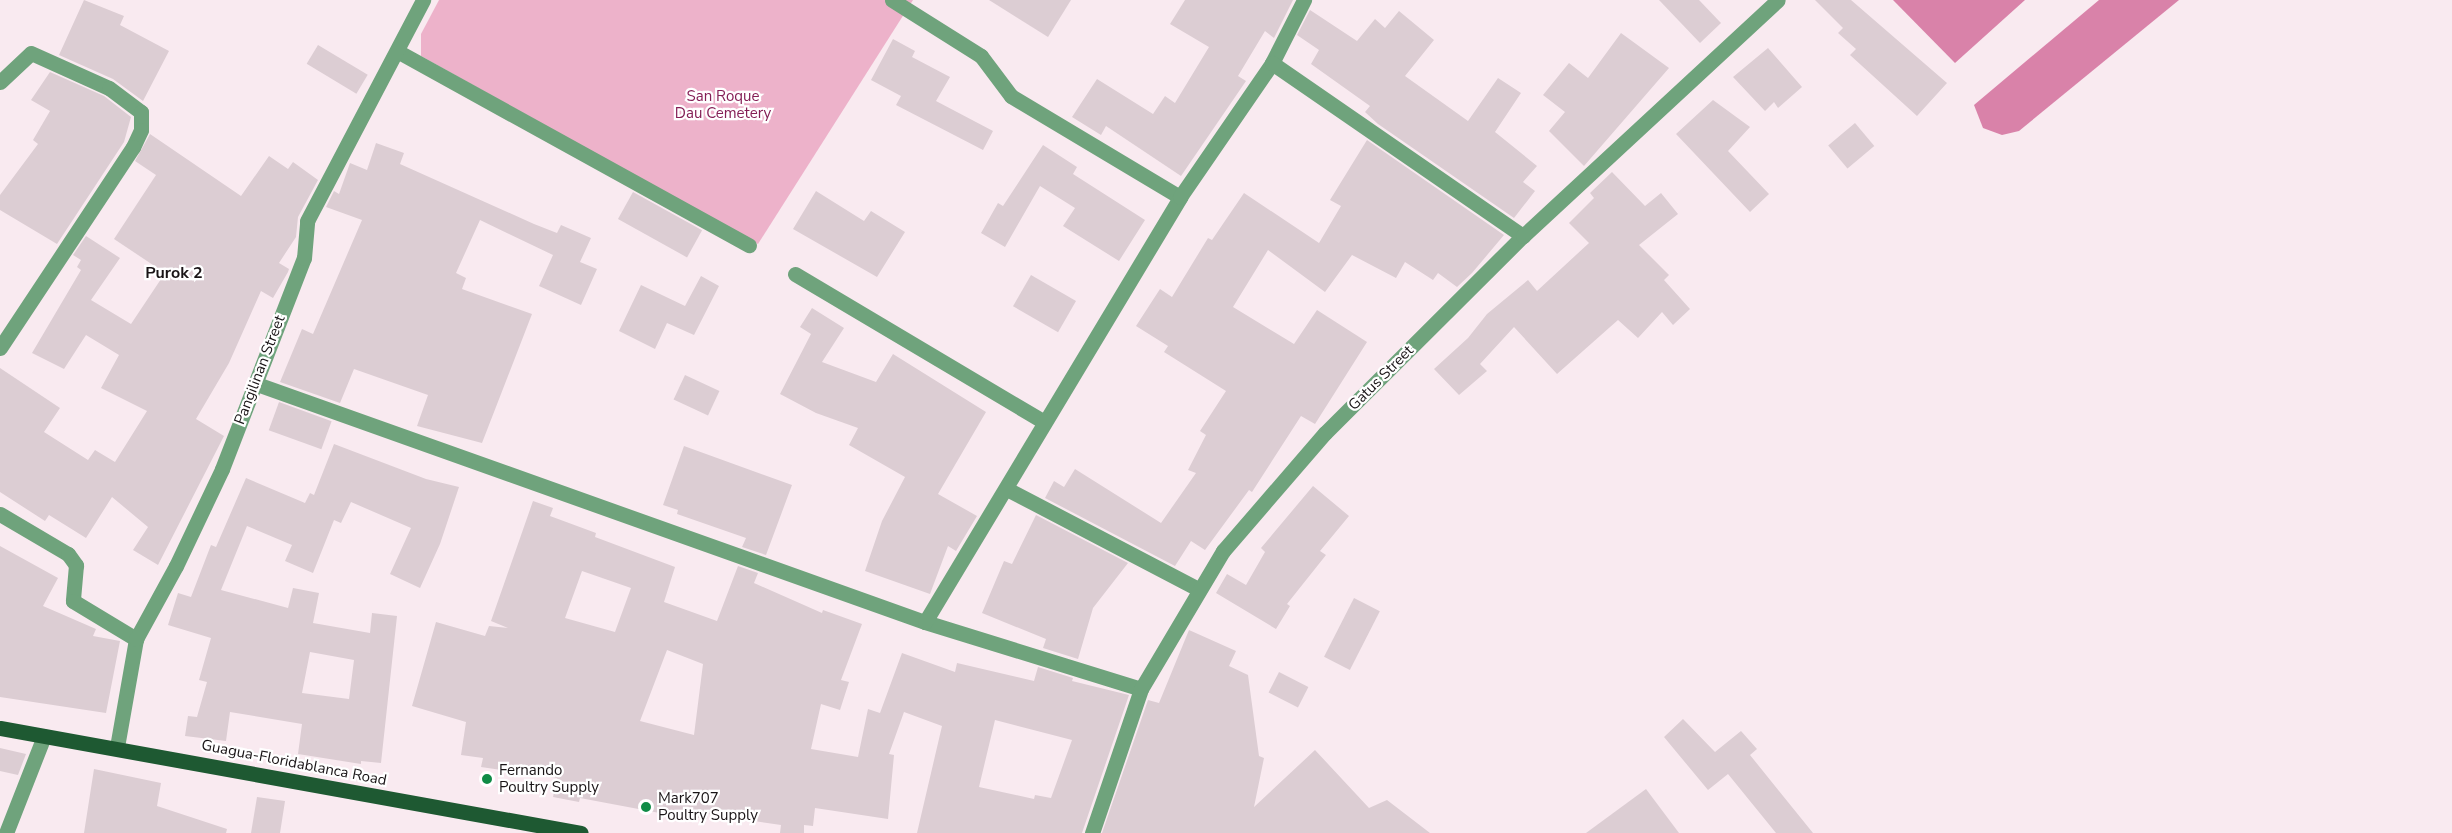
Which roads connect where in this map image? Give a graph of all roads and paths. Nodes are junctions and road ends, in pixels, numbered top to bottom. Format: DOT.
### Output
graph roads {
  1 [pos="423,0"];
  2 [pos="892,0"];
  3 [pos="1304,0"];
  4 [pos="1778,0"];
  5 [pos="398,51"];
  6 [pos="1272,63"];
  7 [pos="0,82"];
  8 [pos="1180,197"];
  9 [pos="1523,236"];
  10 [pos="749,245"];
  11 [pos="795,274"];
  12 [pos="0,348"];
  13 [pos="254,383"];
  14 [pos="1044,422"];
  15 [pos="1007,489"];
  16 [pos="0,514"];
  17 [pos="1198,589"];
  18 [pos="925,622"];
  19 [pos="136,639"];
  20 [pos="1141,689"];
  21 [pos="0,728"];
  22 [pos="44,736"];
  23 [pos="117,747"];
  24 [pos="6,833"];
  25 [pos="581,833"];
  26 [pos="1092,833"];
  1 -- 5 [label="street, Pangilinan Street"];
  2 -- 8 [label="street"];
  3 -- 6 [label="street"];
  4 -- 9 [label="street, Gatus Street"];
  5 -- 10 [label="street"];
  5 -- 13 [label="street, Pangilinan Street"];
  6 -- 8 [label="street"];
  6 -- 9 [label="street"];
  7 -- 12 [label="street"];
  8 -- 14 [label="street"];
  9 -- 17 [label="street, Gatus Street"];
  11 -- 14 [label="street"];
  13 -- 18 [label="street"];
  13 -- 19 [label="street, Pangilinan Street"];
  14 -- 15 [label="street"];
  15 -- 17 [label="street"];
  15 -- 18 [label="street"];
  16 -- 19 [label="street"];
  17 -- 20 [label="street, Gatus Street"];
  18 -- 20 [label="street"];
  19 -- 23 [label="street, Pangilinan Street"];
  20 -- 26 [label="street, Gatus Street"];
  21 -- 22 [label="main road, Guagua-Floridablanca Road"];
  22 -- 23 [label="main road, Guagua-Floridablanca Road"];
  22 -- 24 [label="street"];
  23 -- 25 [label="main road, Guagua-Floridablanca Road"];
}
